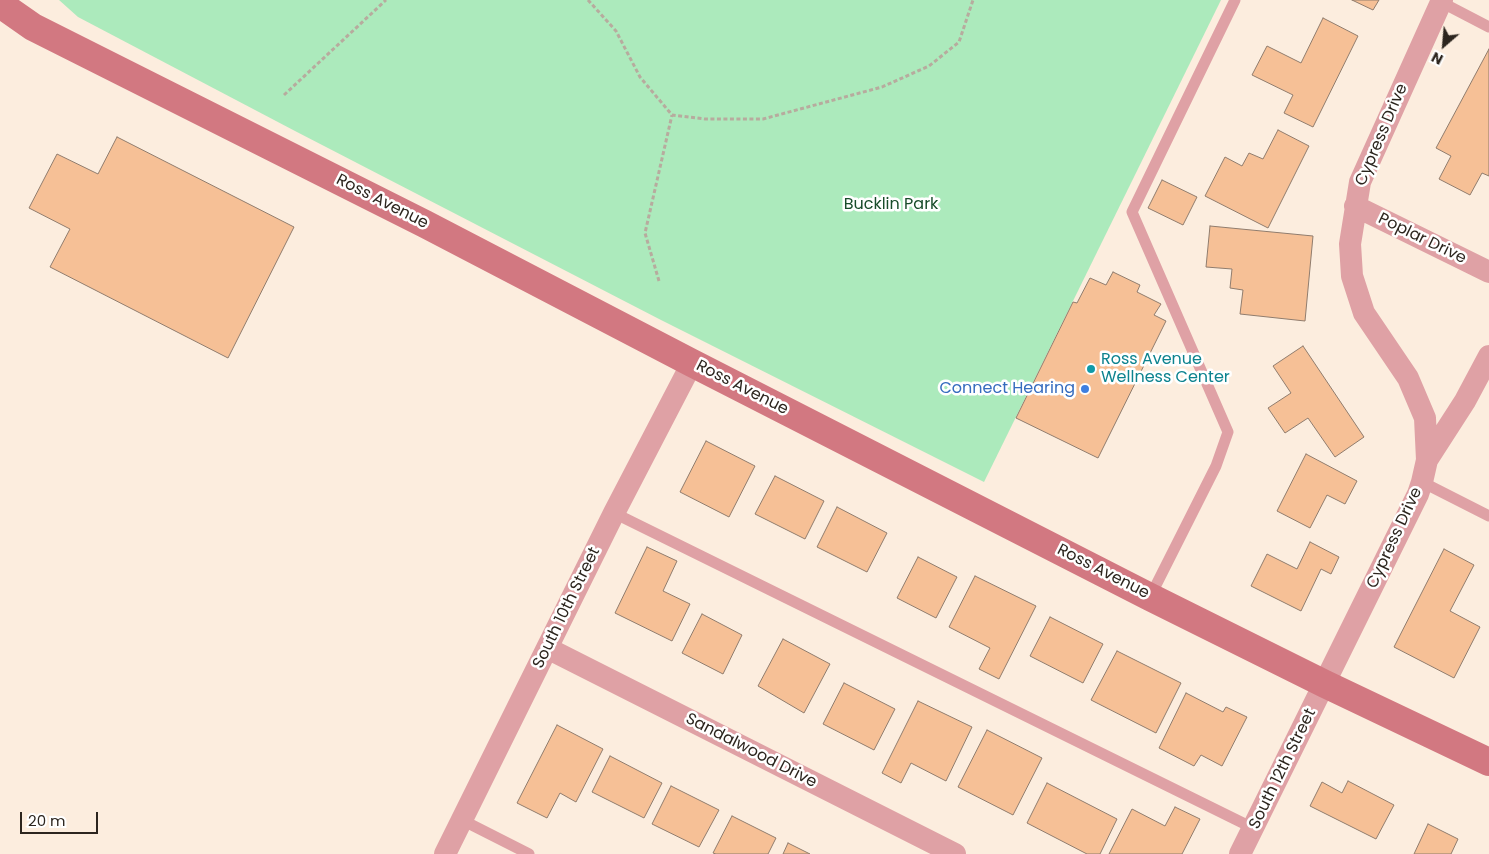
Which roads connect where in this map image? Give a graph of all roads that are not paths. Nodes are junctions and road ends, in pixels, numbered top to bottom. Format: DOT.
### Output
graph roads {
  1 [pos="1235,0"];
  2 [pos="1441,1"];
  3 [pos="0,4"];
  4 [pos="1489,27"];
  5 [pos="1355,206"];
  6 [pos="1489,272"];
  7 [pos="1489,356"];
  8 [pos="692,363"];
  9 [pos="1427,460"];
  10 [pos="1422,482"];
  11 [pos="614,513"];
  12 [pos="1489,516"];
  13 [pos="1150,597"];
  14 [pos="547,648"];
  15 [pos="1324,684"];
  16 [pos="1489,762"];
  17 [pos="462,820"];
  18 [pos="1253,828"];
  19 [pos="445,854"];
  20 [pos="530,854"];
  21 [pos="955,854"];
  22 [pos="1240,854"];
  1 -- 13 [label="lane"];
  2 -- 4 [label="lane"];
  2 -- 5 [label="street, Cypress Drive"];
  3 -- 8 [label="street, Ross Avenue"];
  5 -- 6 [label="street, Poplar Drive"];
  5 -- 9 [label="street, Cypress Drive"];
  7 -- 9 [label="street"];
  8 -- 11 [label="street, South 10th Street"];
  8 -- 13 [label="street, Ross Avenue"];
  9 -- 10 [label="street, Cypress Drive"];
  10 -- 12 [label="lane"];
  10 -- 15 [label="street, Cypress Drive"];
  11 -- 14 [label="street, South 10th Street"];
  11 -- 18 [label="lane"];
  13 -- 15 [label="street, Ross Avenue"];
  14 -- 17 [label="street, South 10th Street"];
  14 -- 21 [label="street, Sandalwood Drive"];
  15 -- 16 [label="street, Ross Avenue"];
  15 -- 18 [label="street, South 12th Street"];
  17 -- 19 [label="street, South 10th Street"];
  17 -- 20 [label="lane"];
  18 -- 22 [label="street, South 12th Street"];
}
